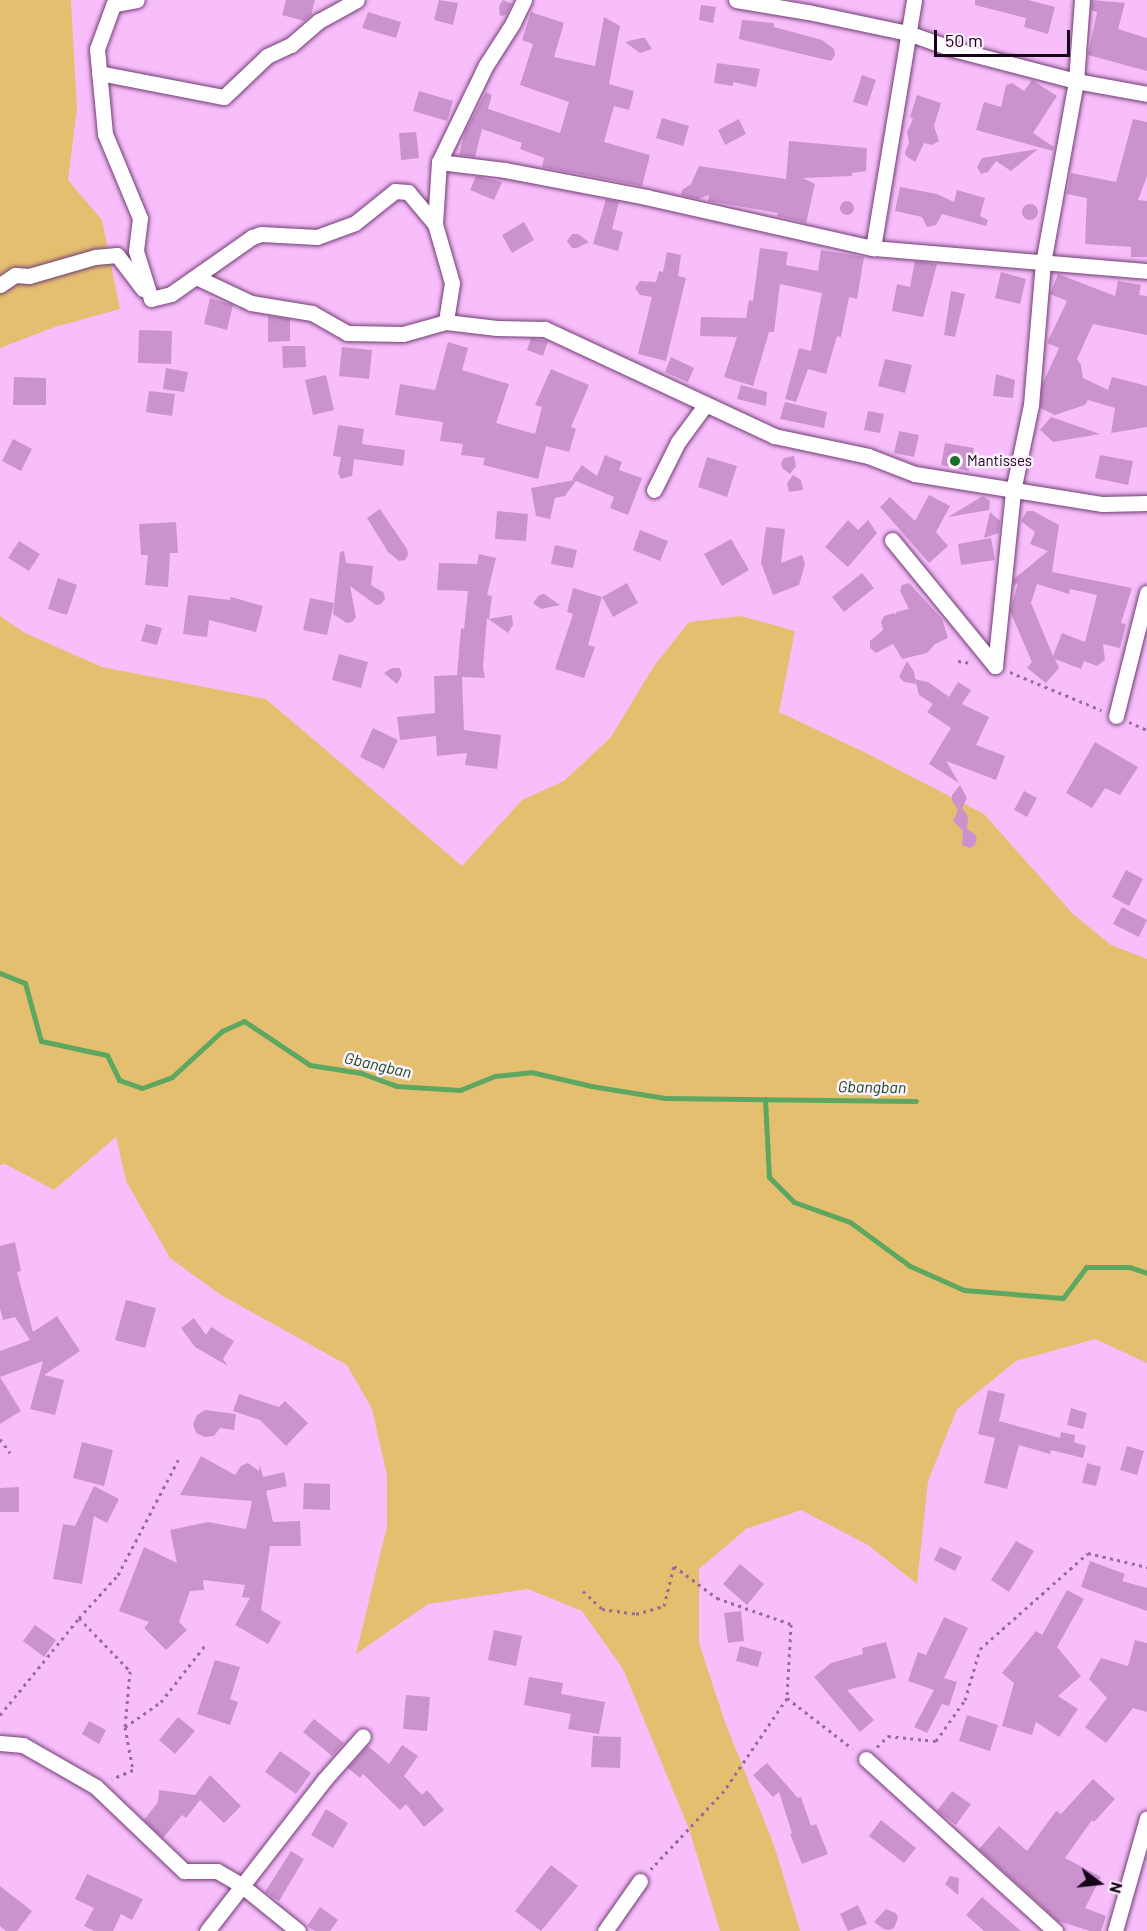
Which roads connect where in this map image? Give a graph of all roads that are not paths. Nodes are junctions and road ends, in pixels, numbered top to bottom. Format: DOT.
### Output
graph roads {
  1 [pos="137,0"];
  2 [pos="357,0"];
  3 [pos="524,0"];
  4 [pos="735,0"];
  5 [pos="914,0"];
  6 [pos="1082,0"];
  7 [pos="115,2"];
  8 [pos="908,33"];
  9 [pos="99,73"];
  10 [pos="1076,81"];
  11 [pos="1147,94"];
  12 [pos="439,162"];
  13 [pos="435,224"];
  14 [pos="873,248"];
  15 [pos="1043,263"];
  16 [pos="1147,271"];
  17 [pos="196,276"];
  18 [pos="0,285"];
  19 [pos="151,299"];
  20 [pos="446,322"];
  21 [pos="706,404"];
  22 [pos="654,490"];
  23 [pos="1013,491"];
  24 [pos="1147,503"];
  25 [pos="891,540"];
  26 [pos="1147,593"];
  27 [pos="1116,716"];
  28 [pos="363,1736"];
  29 [pos="0,1743"];
  30 [pos="866,1759"];
  31 [pos="1147,1818"];
  32 [pos="640,1881"];
  33 [pos="240,1886"];
  34 [pos="207,1931"];
  35 [pos="298,1931"];
  36 [pos="605,1931"];
  37 [pos="1055,1931"];
  38 [pos="1115,1931"];
  1 -- 7 [label="street"];
  2 -- 9 [label="street"];
  3 -- 12 [label="street"];
  4 -- 8 [label="street"];
  5 -- 8 [label="street"];
  6 -- 10 [label="street"];
  7 -- 9 [label="street"];
  8 -- 10 [label="street"];
  8 -- 14 [label="street"];
  9 -- 19 [label="street"];
  10 -- 11 [label="street"];
  10 -- 15 [label="street"];
  12 -- 13 [label="street"];
  12 -- 14 [label="street"];
  13 -- 17 [label="street"];
  13 -- 20 [label="street"];
  14 -- 15 [label="street"];
  15 -- 16 [label="street"];
  15 -- 23 [label="street"];
  17 -- 19 [label="street"];
  17 -- 20 [label="street"];
  18 -- 19 [label="street"];
  20 -- 21 [label="street"];
  21 -- 22 [label="street"];
  21 -- 23 [label="street"];
  23 -- 24 [label="street"];
  23 -- 25 [label="street"];
  26 -- 27 [label="street"];
  28 -- 33 [label="street"];
  29 -- 33 [label="street"];
  30 -- 37 [label="street"];
  31 -- 38 [label="street"];
  32 -- 36 [label="street"];
  33 -- 34 [label="street"];
  33 -- 35 [label="street"];
}
